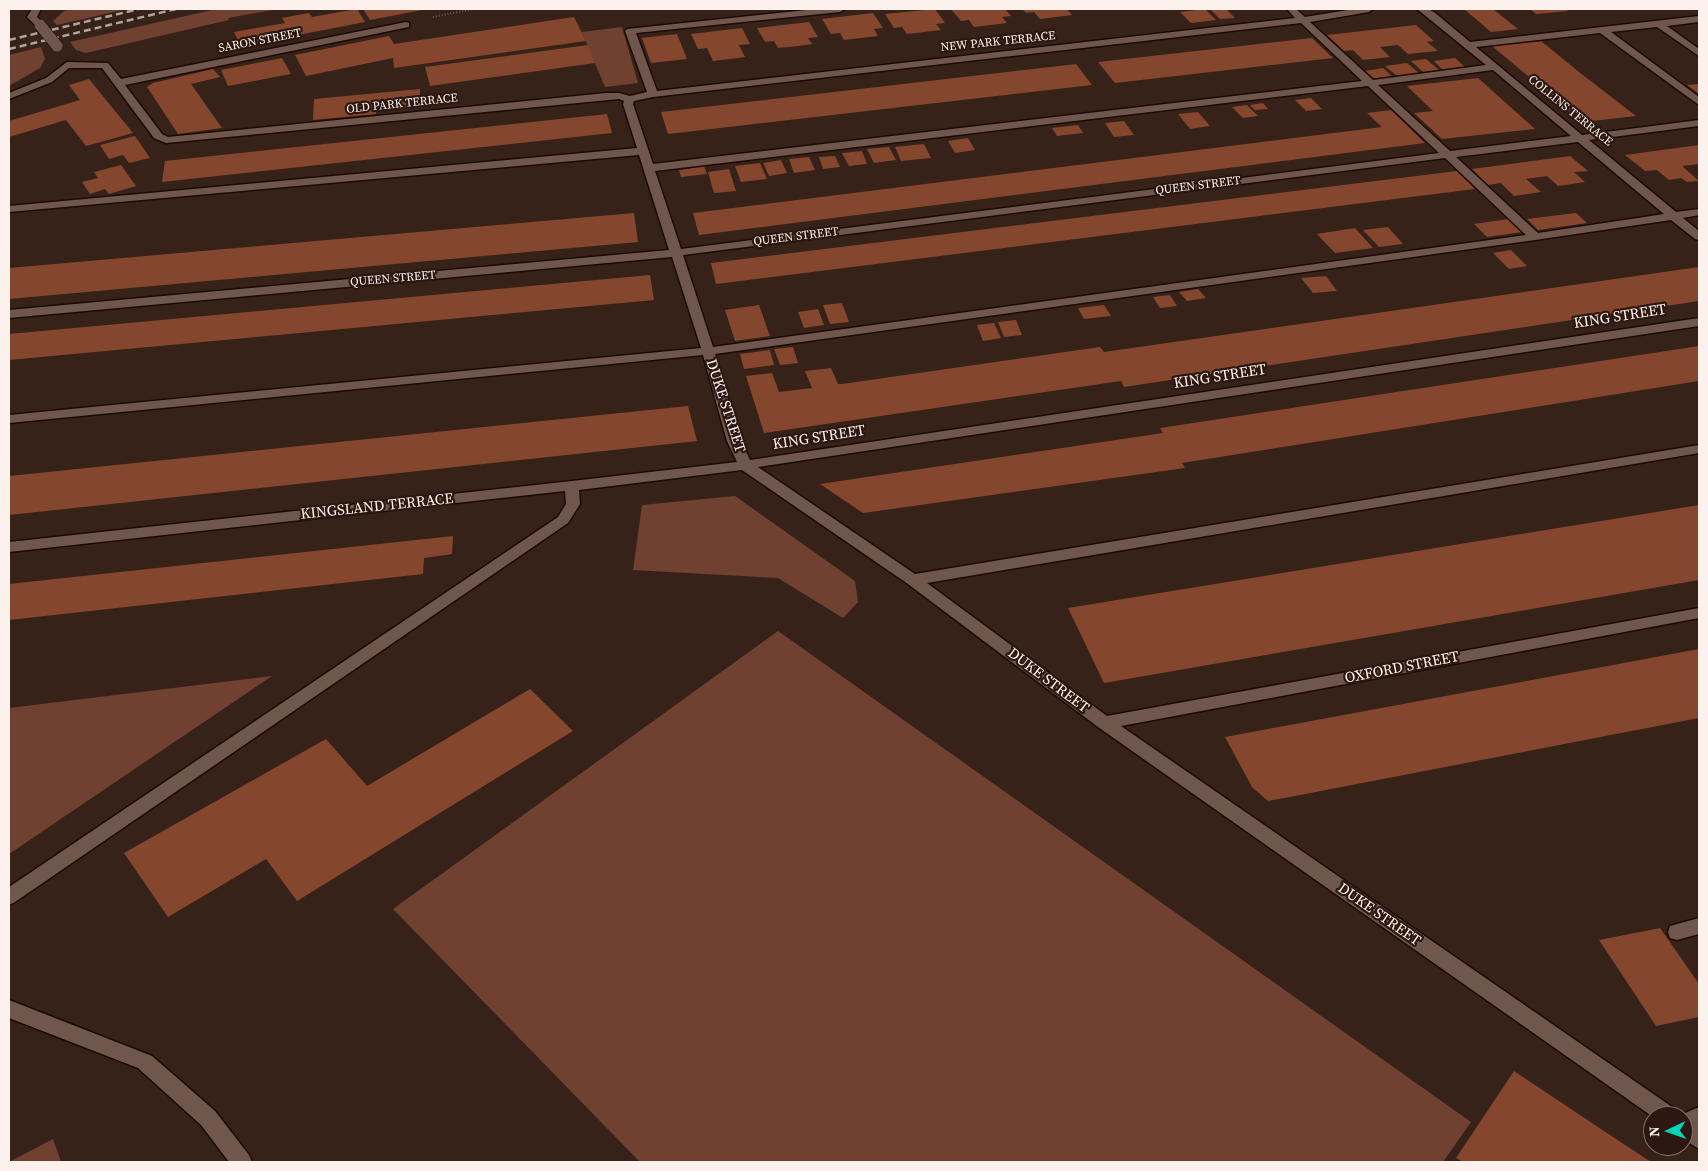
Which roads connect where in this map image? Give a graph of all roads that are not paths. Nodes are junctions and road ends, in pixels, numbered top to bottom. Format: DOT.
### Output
graph roads {
  1 [pos="36,9"];
  2 [pos="840,9"];
  3 [pos="1291,9"];
  4 [pos="1369,9"];
  5 [pos="1421,9"];
  6 [pos="1699,19"];
  7 [pos="1304,20"];
  8 [pos="1659,24"];
  9 [pos="406,25"];
  10 [pos="1602,30"];
  11 [pos="1468,45"];
  12 [pos="1699,53"];
  13 [pos="62,56"];
  14 [pos="1494,67"];
  15 [pos="118,83"];
  16 [pos="1370,84"];
  17 [pos="653,94"];
  18 [pos="9,96"];
  19 [pos="630,99"];
  20 [pos="1699,102"];
  21 [pos="1699,123"];
  22 [pos="1581,138"];
  23 [pos="643,150"];
  24 [pos="1448,156"];
  25 [pos="649,168"];
  26 [pos="9,209"];
  27 [pos="1699,212"];
  28 [pos="1674,215"];
  29 [pos="1535,237"];
  30 [pos="1699,237"];
  31 [pos="675,252"];
  32 [pos="9,314"];
  33 [pos="1699,322"];
  34 [pos="708,352"];
  35 [pos="9,419"];
  36 [pos="1699,449"];
  37 [pos="745,465"];
  38 [pos="572,486"];
  39 [pos="9,548"];
  40 [pos="913,580"];
  41 [pos="1699,613"];
  42 [pos="1104,723"];
  43 [pos="9,897"];
  44 [pos="1699,926"];
  45 [pos="1677,932"];
  46 [pos="9,1009"];
  47 [pos="1654,1106"];
  48 [pos="242,1162"];
  1 -- 13 [label="street, bridge"];
  2 -- 17 [label="street"];
  3 -- 7 [label="street"];
  4 -- 7 [label="street, NEW PARK TERRACE"];
  5 -- 11 [label="street, COLLINS TERRACE"];
  6 -- 8 [label="street"];
  7 -- 16 [label="street"];
  7 -- 17 [label="street, NEW PARK TERRACE"];
  8 -- 10 [label="street"];
  8 -- 12 [label="street"];
  9 -- 15 [label="street, SARON STREET"];
  10 -- 11 [label="street"];
  10 -- 20 [label="street"];
  11 -- 14 [label="street, COLLINS TERRACE"];
  13 -- 15 [label="street"];
  13 -- 18 [label="street"];
  14 -- 16 [label="street"];
  14 -- 22 [label="street, COLLINS TERRACE"];
  15 -- 19 [label="street, OLD PARK TERRACE"];
  16 -- 24 [label="street"];
  16 -- 25 [label="street"];
  17 -- 19 [label="street, NEW PARK TERRACE"];
  19 -- 23 [label="street, DUKE STREET"];
  21 -- 22 [label="street, QUEEN STREET"];
  22 -- 24 [label="street, QUEEN STREET"];
  22 -- 28 [label="street, COLLINS TERRACE"];
  23 -- 25 [label="street, DUKE STREET"];
  23 -- 26 [label="street"];
  24 -- 29 [label="street"];
  24 -- 31 [label="street, QUEEN STREET"];
  25 -- 31 [label="street, DUKE STREET"];
  27 -- 28 [label="street"];
  28 -- 29 [label="street"];
  28 -- 30 [label="street, COLLINS TERRACE"];
  29 -- 34 [label="street"];
  31 -- 32 [label="street, QUEEN STREET"];
  31 -- 34 [label="street, DUKE STREET"];
  33 -- 37 [label="street, KING STREET"];
  34 -- 35 [label="street"];
  34 -- 37 [label="street, DUKE STREET"];
  36 -- 40 [label="street"];
  37 -- 38 [label="street, KINGSLAND TERRACE"];
  37 -- 40 [label="street, DUKE STREET"];
  38 -- 39 [label="street, KINGSLAND TERRACE"];
  38 -- 43 [label="street"];
  40 -- 42 [label="street, DUKE STREET"];
  41 -- 42 [label="street, OXFORD STREET"];
  42 -- 47 [label="street, DUKE STREET"];
  44 -- 45 [label="street"];
  46 -- 48 [label="street"];
}
